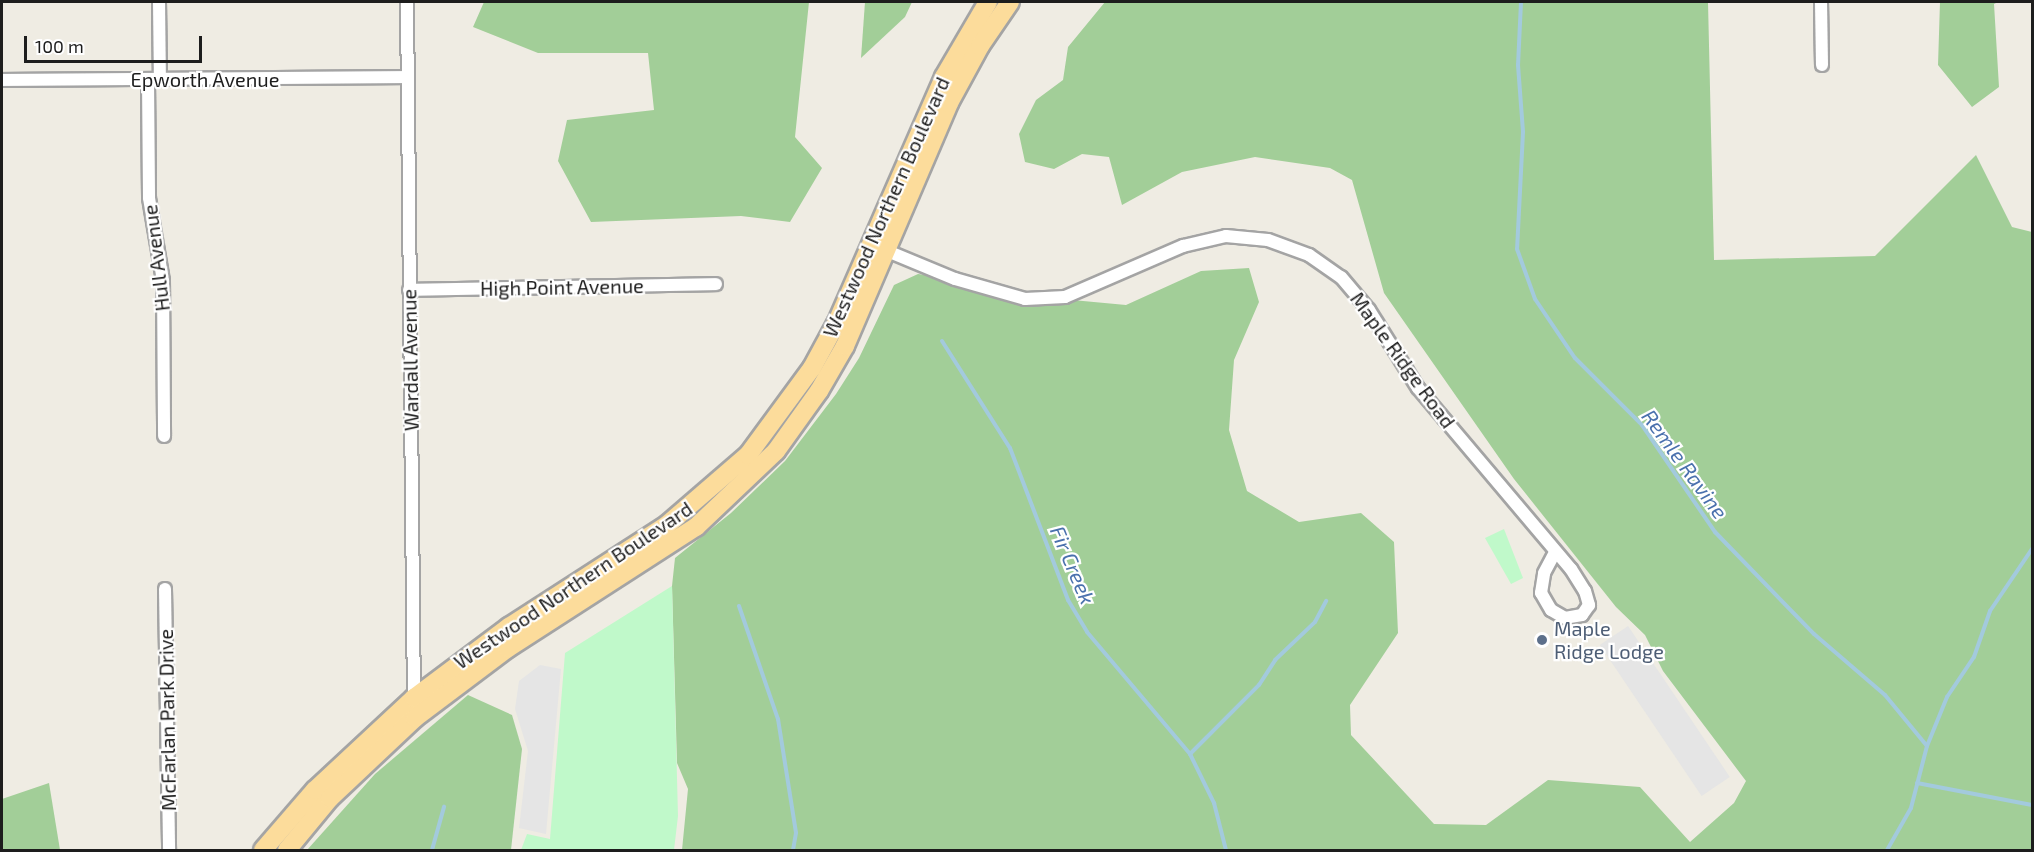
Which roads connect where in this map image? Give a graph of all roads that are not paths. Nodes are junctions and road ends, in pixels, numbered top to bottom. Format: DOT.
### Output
graph roads {
  1 [pos="159,2"];
  2 [pos="407,2"];
  3 [pos="988,2"];
  4 [pos="1010,2"];
  5 [pos="1821,2"];
  6 [pos="1822,65"];
  7 [pos="408,77"];
  8 [pos="2,80"];
  9 [pos="154,80"];
  10 [pos="879,247"];
  11 [pos="716,284"];
  12 [pos="409,290"];
  13 [pos="164,436"];
  14 [pos="1555,552"];
  15 [pos="165,589"];
  16 [pos="414,698"];
  17 [pos="415,718"];
  18 [pos="169,850"];
  19 [pos="263,850"];
  20 [pos="287,850"];
  1 -- 9 [label="street, Hull Avenue"];
  2 -- 7 [label="street, Wardall Avenue"];
  3 -- 10 [label="main road, Westwood Northern Boulevard"];
  4 -- 10 [label="main road, Westwood Northern Boulevard"];
  5 -- 6 [label="street"];
  7 -- 9 [label="street, Epworth Avenue"];
  7 -- 12 [label="street, Wardall Avenue"];
  8 -- 9 [label="street, Epworth Avenue"];
  9 -- 13 [label="street, Hull Avenue"];
  10 -- 14 [label="street, Maple Ridge Road"];
  10 -- 16 [label="main road, Westwood Northern Boulevard"];
  10 -- 17 [label="main road, Westwood Northern Boulevard"];
  11 -- 12 [label="street, High Point Avenue"];
  12 -- 16 [label="street, Wardall Avenue"];
  14 -- 14 [label="street, Maple Ridge Road"];
  15 -- 18 [label="street, McFarlan Park Drive"];
  16 -- 17 [label="street, Wardall Avenue"];
  16 -- 19 [label="main road, Westwood Northern Boulevard"];
  17 -- 20 [label="main road, Westwood Northern Boulevard"];
}
